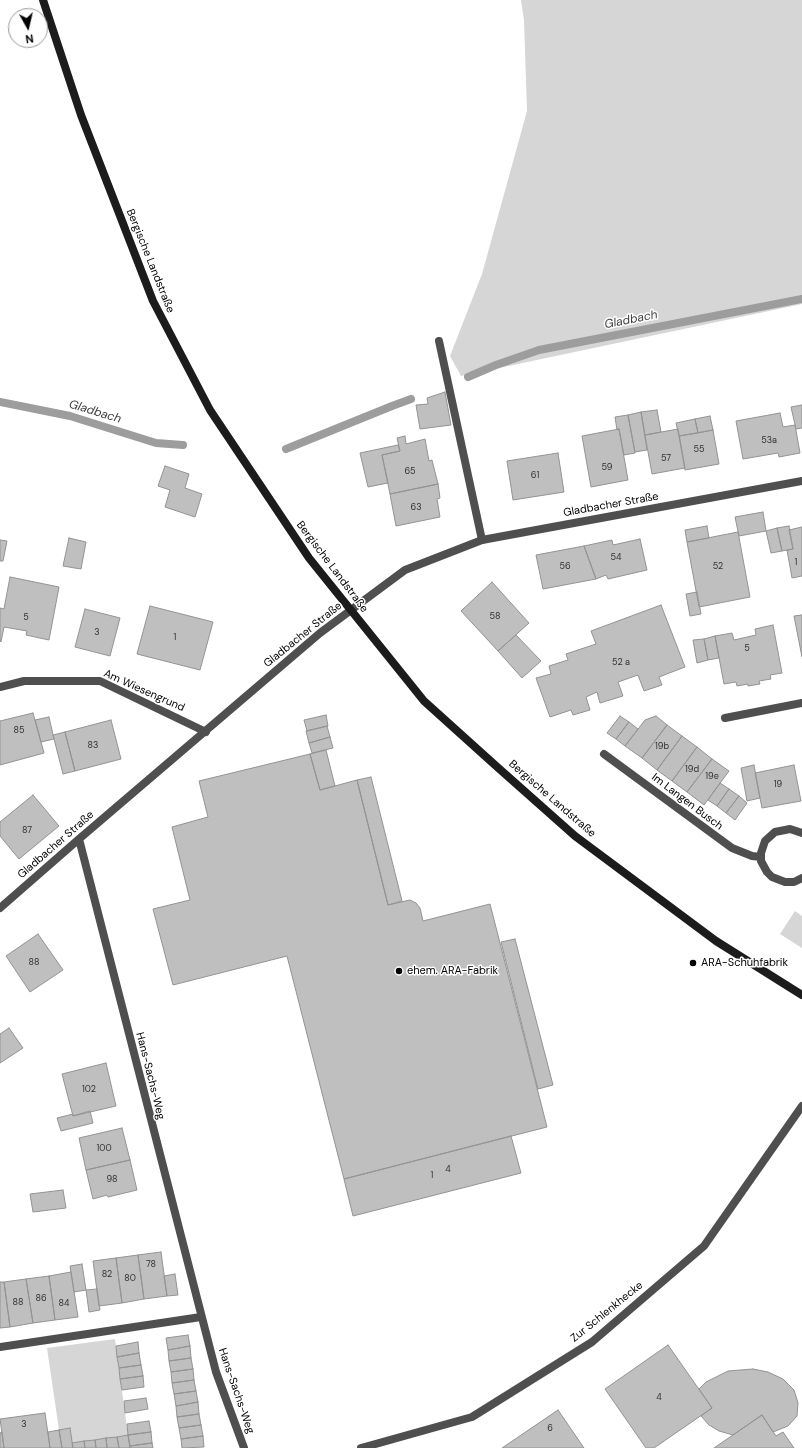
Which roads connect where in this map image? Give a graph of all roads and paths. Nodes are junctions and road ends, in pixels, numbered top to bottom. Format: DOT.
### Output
graph roads {
  1 [pos="43,0"];
  2 [pos="439,341"];
  3 [pos="802,481"];
  4 [pos="482,540"];
  5 [pos="350,610"];
  6 [pos="0,687"];
  7 [pos="802,703"];
  8 [pos="725,718"];
  9 [pos="206,732"];
  10 [pos="604,754"];
  11 [pos="802,833"];
  12 [pos="79,839"];
  13 [pos="761,857"];
  14 [pos="802,878"];
  15 [pos="0,908"];
  16 [pos="802,995"];
  17 [pos="802,1106"];
  18 [pos="201,1317"];
  19 [pos="0,1347"];
  20 [pos="244,1448"];
  21 [pos="362,1448"];
  1 -- 5 [label="main road, Bergische Landstraße"];
  2 -- 4 [label="street"];
  3 -- 4 [label="street, Gladbacher Straße"];
  4 -- 5 [label="street, Gladbacher Straße"];
  5 -- 9 [label="street, Gladbacher Straße"];
  5 -- 16 [label="main road, Bergische Landstraße"];
  6 -- 9 [label="street, Am Wiesengrund"];
  7 -- 8 [label="street"];
  9 -- 12 [label="street, Gladbacher Straße"];
  10 -- 13 [label="street, Im Langen Busch"];
  11 -- 13 [label="street"];
  12 -- 15 [label="street, Gladbacher Straße"];
  12 -- 18 [label="street, Hans-Sachs-Weg"];
  13 -- 14 [label="street"];
  17 -- 21 [label="street, Zur Schlenkhecke"];
  18 -- 19 [label="street"];
  18 -- 20 [label="street, Hans-Sachs-Weg"];
}
